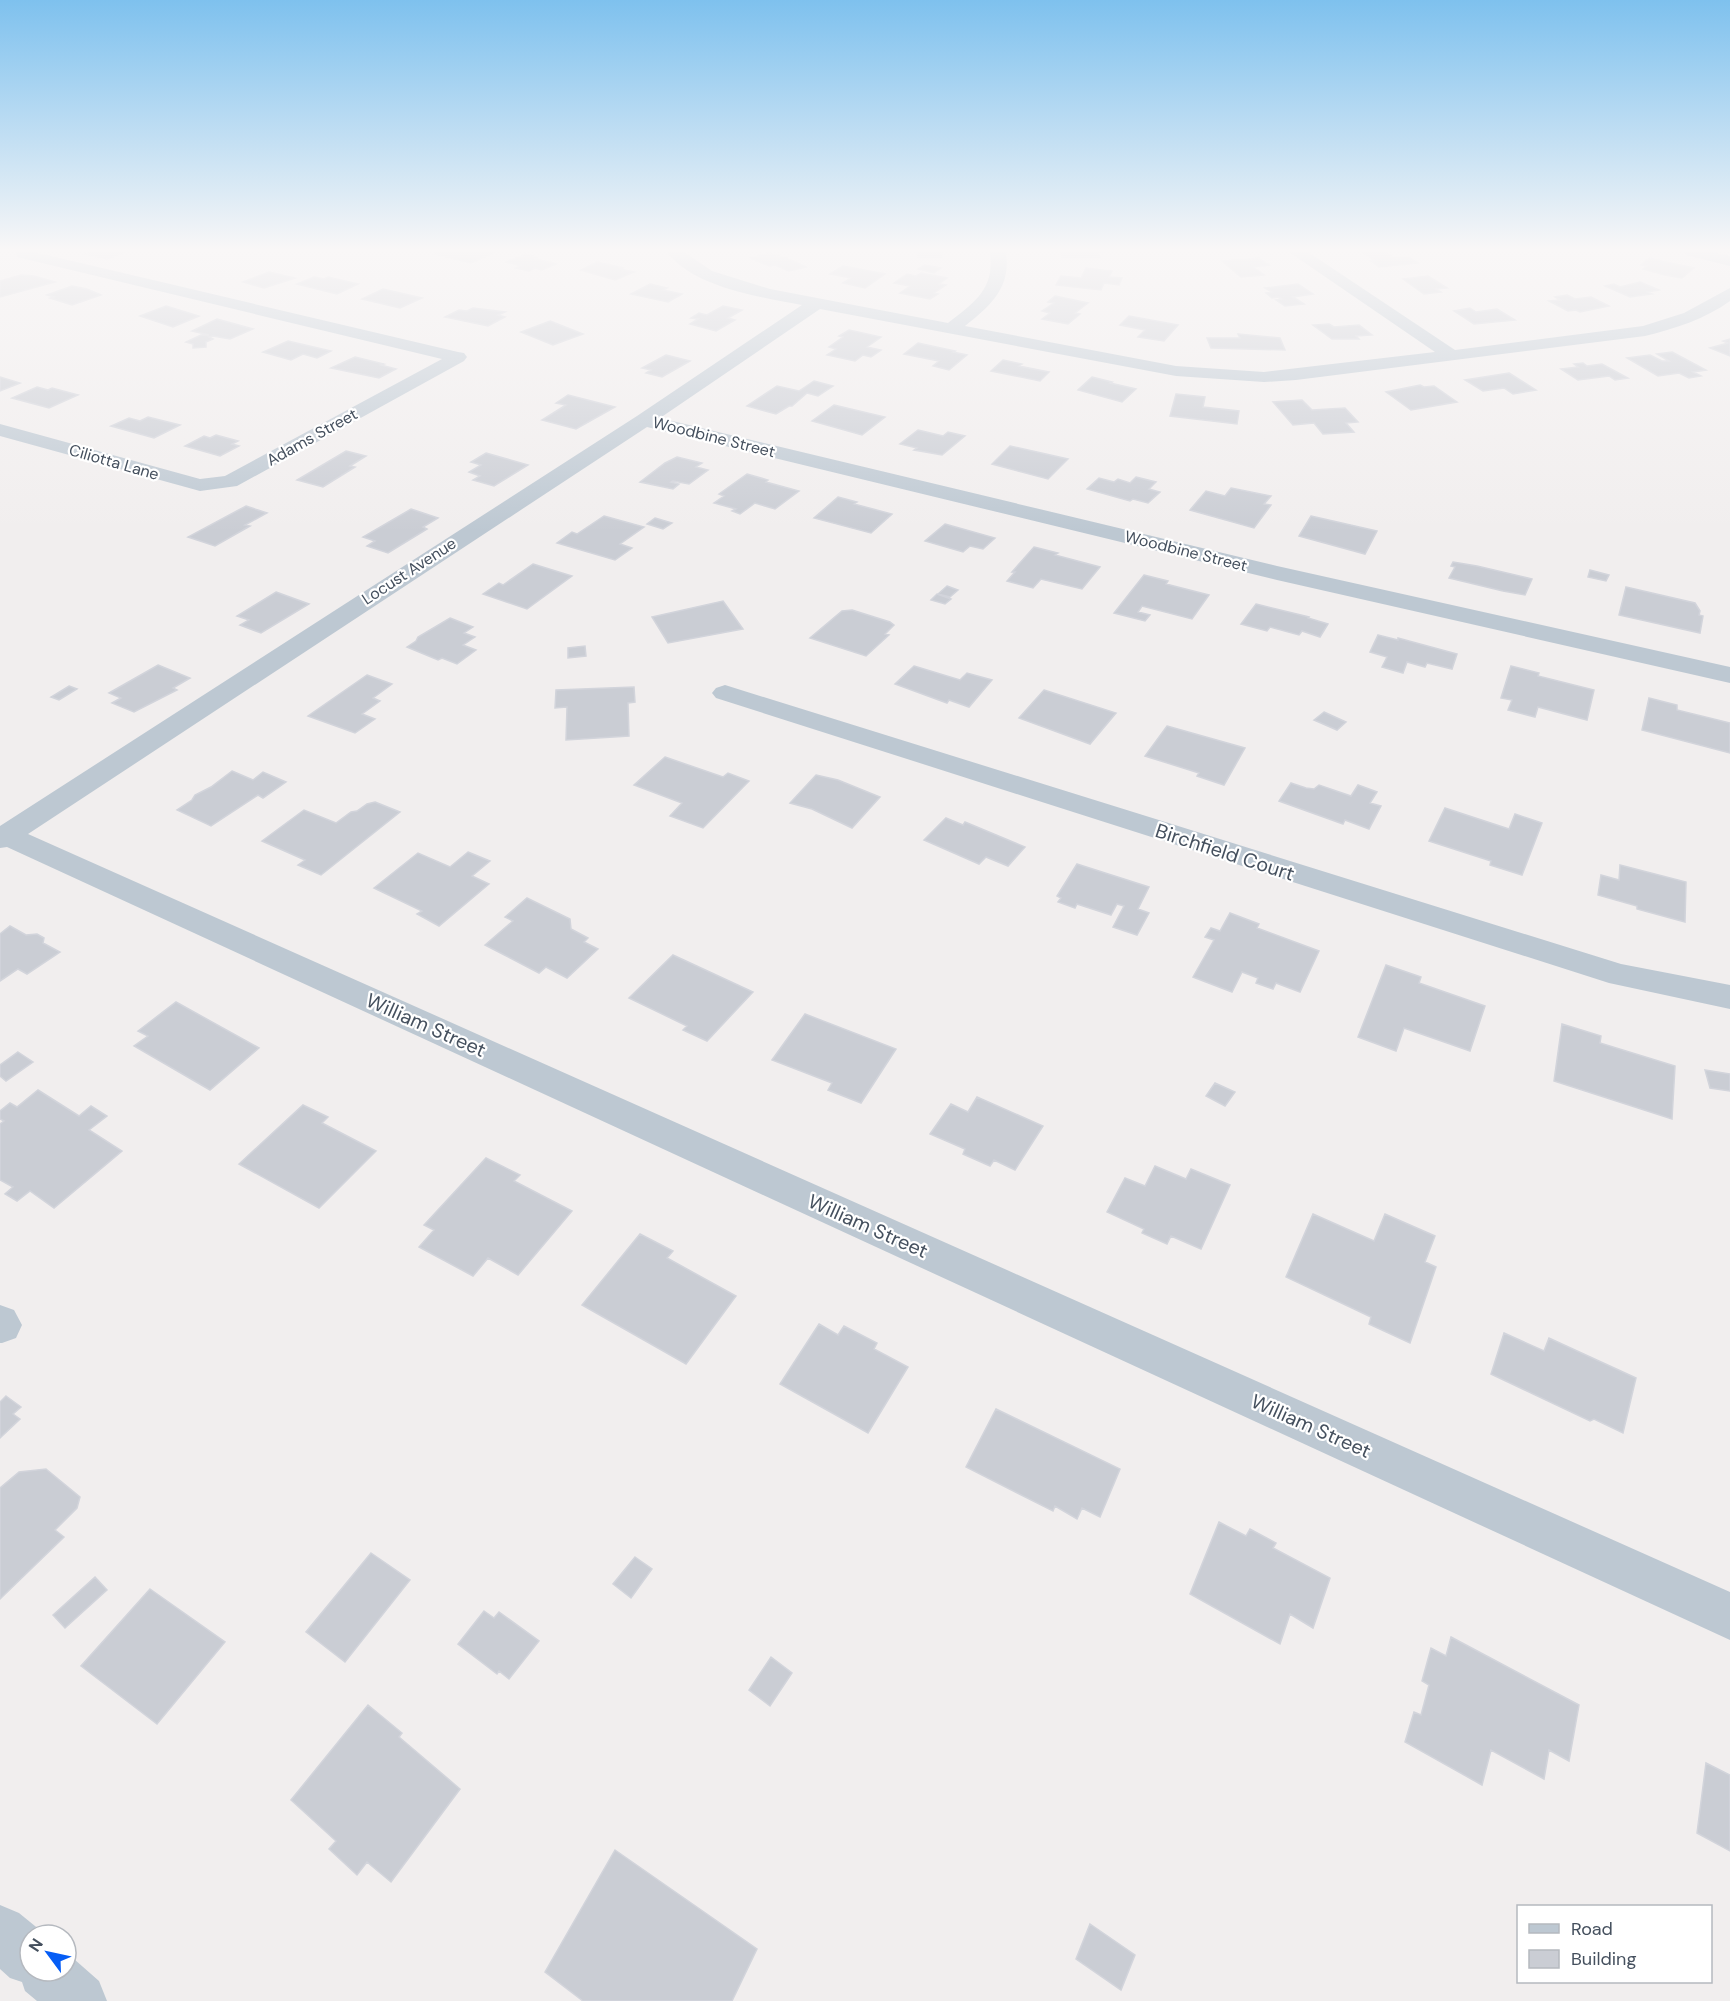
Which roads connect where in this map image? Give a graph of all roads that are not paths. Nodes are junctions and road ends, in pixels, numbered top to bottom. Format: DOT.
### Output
graph roads {
  1 [pos="410,345"];
  2 [pos="754,345"];
  3 [pos="1046,345"];
  4 [pos="1437,345"];
  5 [pos="1523,345"];
  6 [pos="1450,354"];
  7 [pos="644,420"];
  8 [pos="0,430"];
  9 [pos="230,482"];
  10 [pos="1730,675"];
  11 [pos="724,693"];
  12 [pos="3,837"];
  13 [pos="1730,997"];
  14 [pos="1730,1616"];
  15 [pos="0,1932"];
  16 [pos="18,1948"];
  17 [pos="59,1983"];
  18 [pos="79,2001"];
  1 -- 9 [label="street, Adams Street"];
  2 -- 7 [label="street, Locust Avenue"];
  3 -- 6 [label="street"];
  4 -- 6 [label="street"];
  5 -- 6 [label="street"];
  7 -- 10 [label="street, Woodbine Street"];
  7 -- 12 [label="street, Locust Avenue"];
  8 -- 9 [label="street, Ciliotta Lane"];
  11 -- 13 [label="street, Birchfield Court"];
  12 -- 14 [label="street, William Street"];
  15 -- 16 [label="street"];
  17 -- 18 [label="street"];
}
